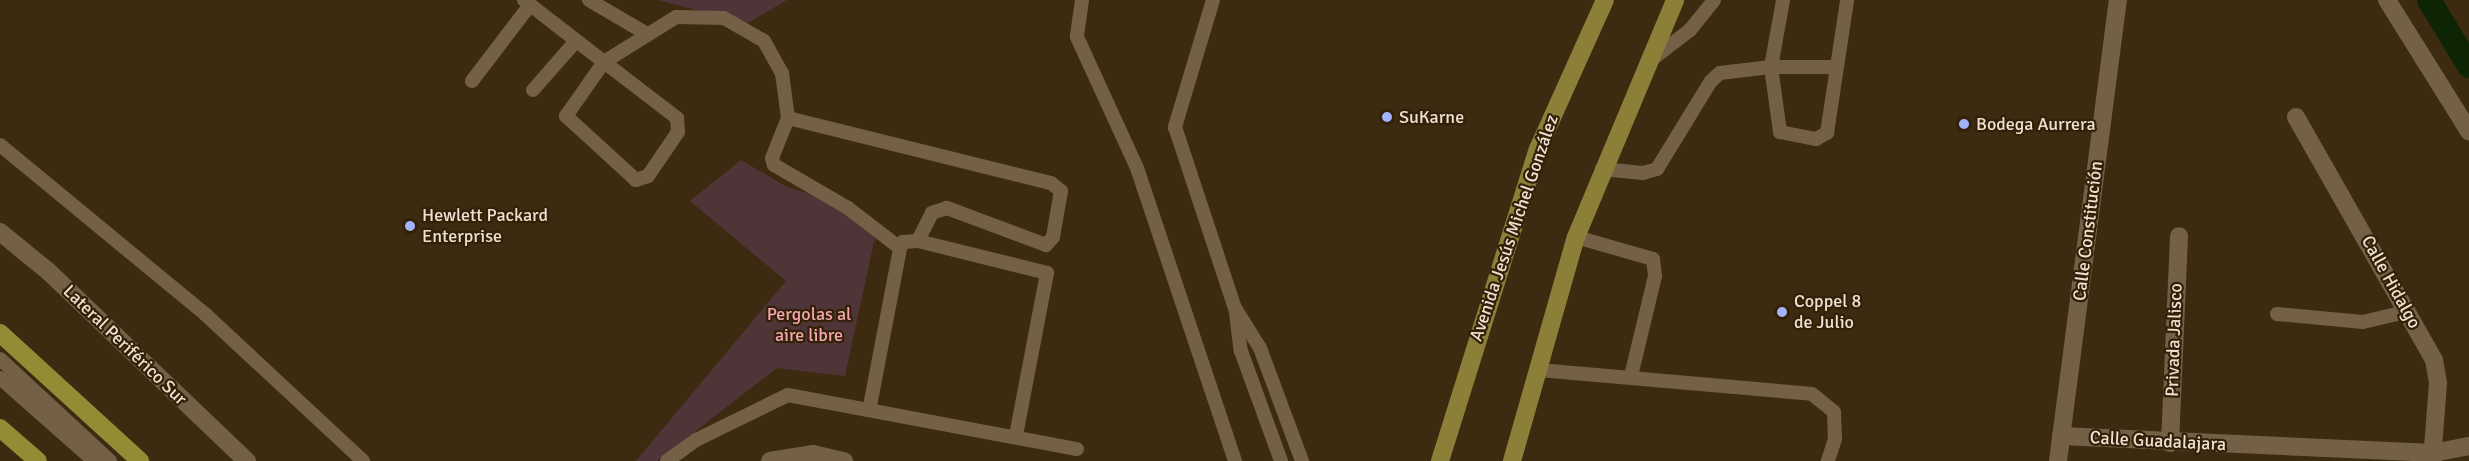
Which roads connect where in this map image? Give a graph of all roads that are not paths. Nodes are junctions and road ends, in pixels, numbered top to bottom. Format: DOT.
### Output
graph roads {
  1 [pos="589,0"];
  2 [pos="1082,0"];
  3 [pos="1214,0"];
  4 [pos="1605,0"];
  5 [pos="1675,0"];
  6 [pos="1714,0"];
  7 [pos="1783,0"];
  8 [pos="1847,0"];
  9 [pos="2118,0"];
  10 [pos="2387,0"];
  11 [pos="527,2"];
  12 [pos="647,34"];
  13 [pos="576,40"];
  14 [pos="604,62"];
  15 [pos="1647,63"];
  16 [pos="1771,67"];
  17 [pos="1835,67"];
  18 [pos="472,81"];
  19 [pos="533,90"];
  20 [pos="2296,117"];
  21 [pos="788,118"];
  22 [pos="2469,131"];
  23 [pos="0,145"];
  24 [pos="1602,169"];
  25 [pos="0,232"];
  26 [pos="2179,236"];
  27 [pos="1576,237"];
  28 [pos="918,241"];
  29 [pos="900,248"];
  30 [pos="1235,308"];
  31 [pos="2409,311"];
  32 [pos="2277,314"];
  33 [pos="0,333"];
  34 [pos="0,359"];
  35 [pos="1539,370"];
  36 [pos="1631,376"];
  37 [pos="0,378"];
  38 [pos="870,406"];
  39 [pos="0,428"];
  40 [pos="1016,436"];
  41 [pos="2061,436"];
  42 [pos="2170,443"];
  43 [pos="2469,446"];
  44 [pos="1077,449"];
  45 [pos="2432,457"];
  46 [pos="38,461"];
  47 [pos="94,461"];
  48 [pos="110,461"];
  49 [pos="140,461"];
  50 [pos="247,461"];
  51 [pos="363,461"];
  52 [pos="667,461"];
  53 [pos="770,461"];
  54 [pos="844,461"];
  55 [pos="1235,461"];
  56 [pos="1281,461"];
  57 [pos="1302,461"];
  58 [pos="1440,461"];
  59 [pos="1512,461"];
  60 [pos="1828,461"];
  61 [pos="2058,461"];
  1 -- 12 [label="lane"];
  2 -- 55 [label="lane"];
  3 -- 30 [label="lane"];
  4 -- 58 [label="main road, Avenida Jesús Michel González"];
  5 -- 15 [label="main road"];
  6 -- 15 [label="lane"];
  7 -- 16 [label="lane"];
  8 -- 17 [label="lane"];
  9 -- 41 [label="street, Calle Constitución"];
  10 -- 22 [label="street"];
  11 -- 13 [label="lane"];
  11 -- 18 [label="lane"];
  12 -- 14 [label="lane"];
  12 -- 21 [label="lane"];
  13 -- 14 [label="lane"];
  13 -- 19 [label="lane"];
  14 -- 14 [label="lane"];
  15 -- 24 [label="main road"];
  16 -- 17 [label="lane"];
  16 -- 17 [label="lane"];
  16 -- 24 [label="lane"];
  20 -- 31 [label="street, Calle Hidalgo"];
  21 -- 28 [label="lane"];
  21 -- 29 [label="lane"];
  23 -- 51 [label="lane"];
  24 -- 27 [label="main road"];
  25 -- 50 [label="street, Lateral Periférico Sur"];
  26 -- 42 [label="street, Privada Jalisco"];
  27 -- 35 [label="main road"];
  27 -- 36 [label="lane"];
  28 -- 29 [label="lane"];
  28 -- 40 [label="lane"];
  29 -- 38 [label="lane"];
  30 -- 56 [label="lane"];
  30 -- 57 [label="lane"];
  31 -- 32 [label="lane"];
  31 -- 45 [label="street, Calle Hidalgo"];
  33 -- 49 [label="highway"];
  34 -- 48 [label="lane"];
  35 -- 36 [label="lane"];
  35 -- 59 [label="main road"];
  36 -- 60 [label="lane"];
  37 -- 47 [label="lane"];
  38 -- 40 [label="lane"];
  38 -- 52 [label="lane"];
  39 -- 46 [label="highway"];
  40 -- 44 [label="lane"];
  41 -- 42 [label="street, Calle Guadalajara"];
  41 -- 61 [label="street, Calle Constitución"];
  42 -- 45 [label="street, Calle Guadalajara"];
  43 -- 45 [label="street, Calle Guadalajara"];
  53 -- 54 [label="street"];
}
